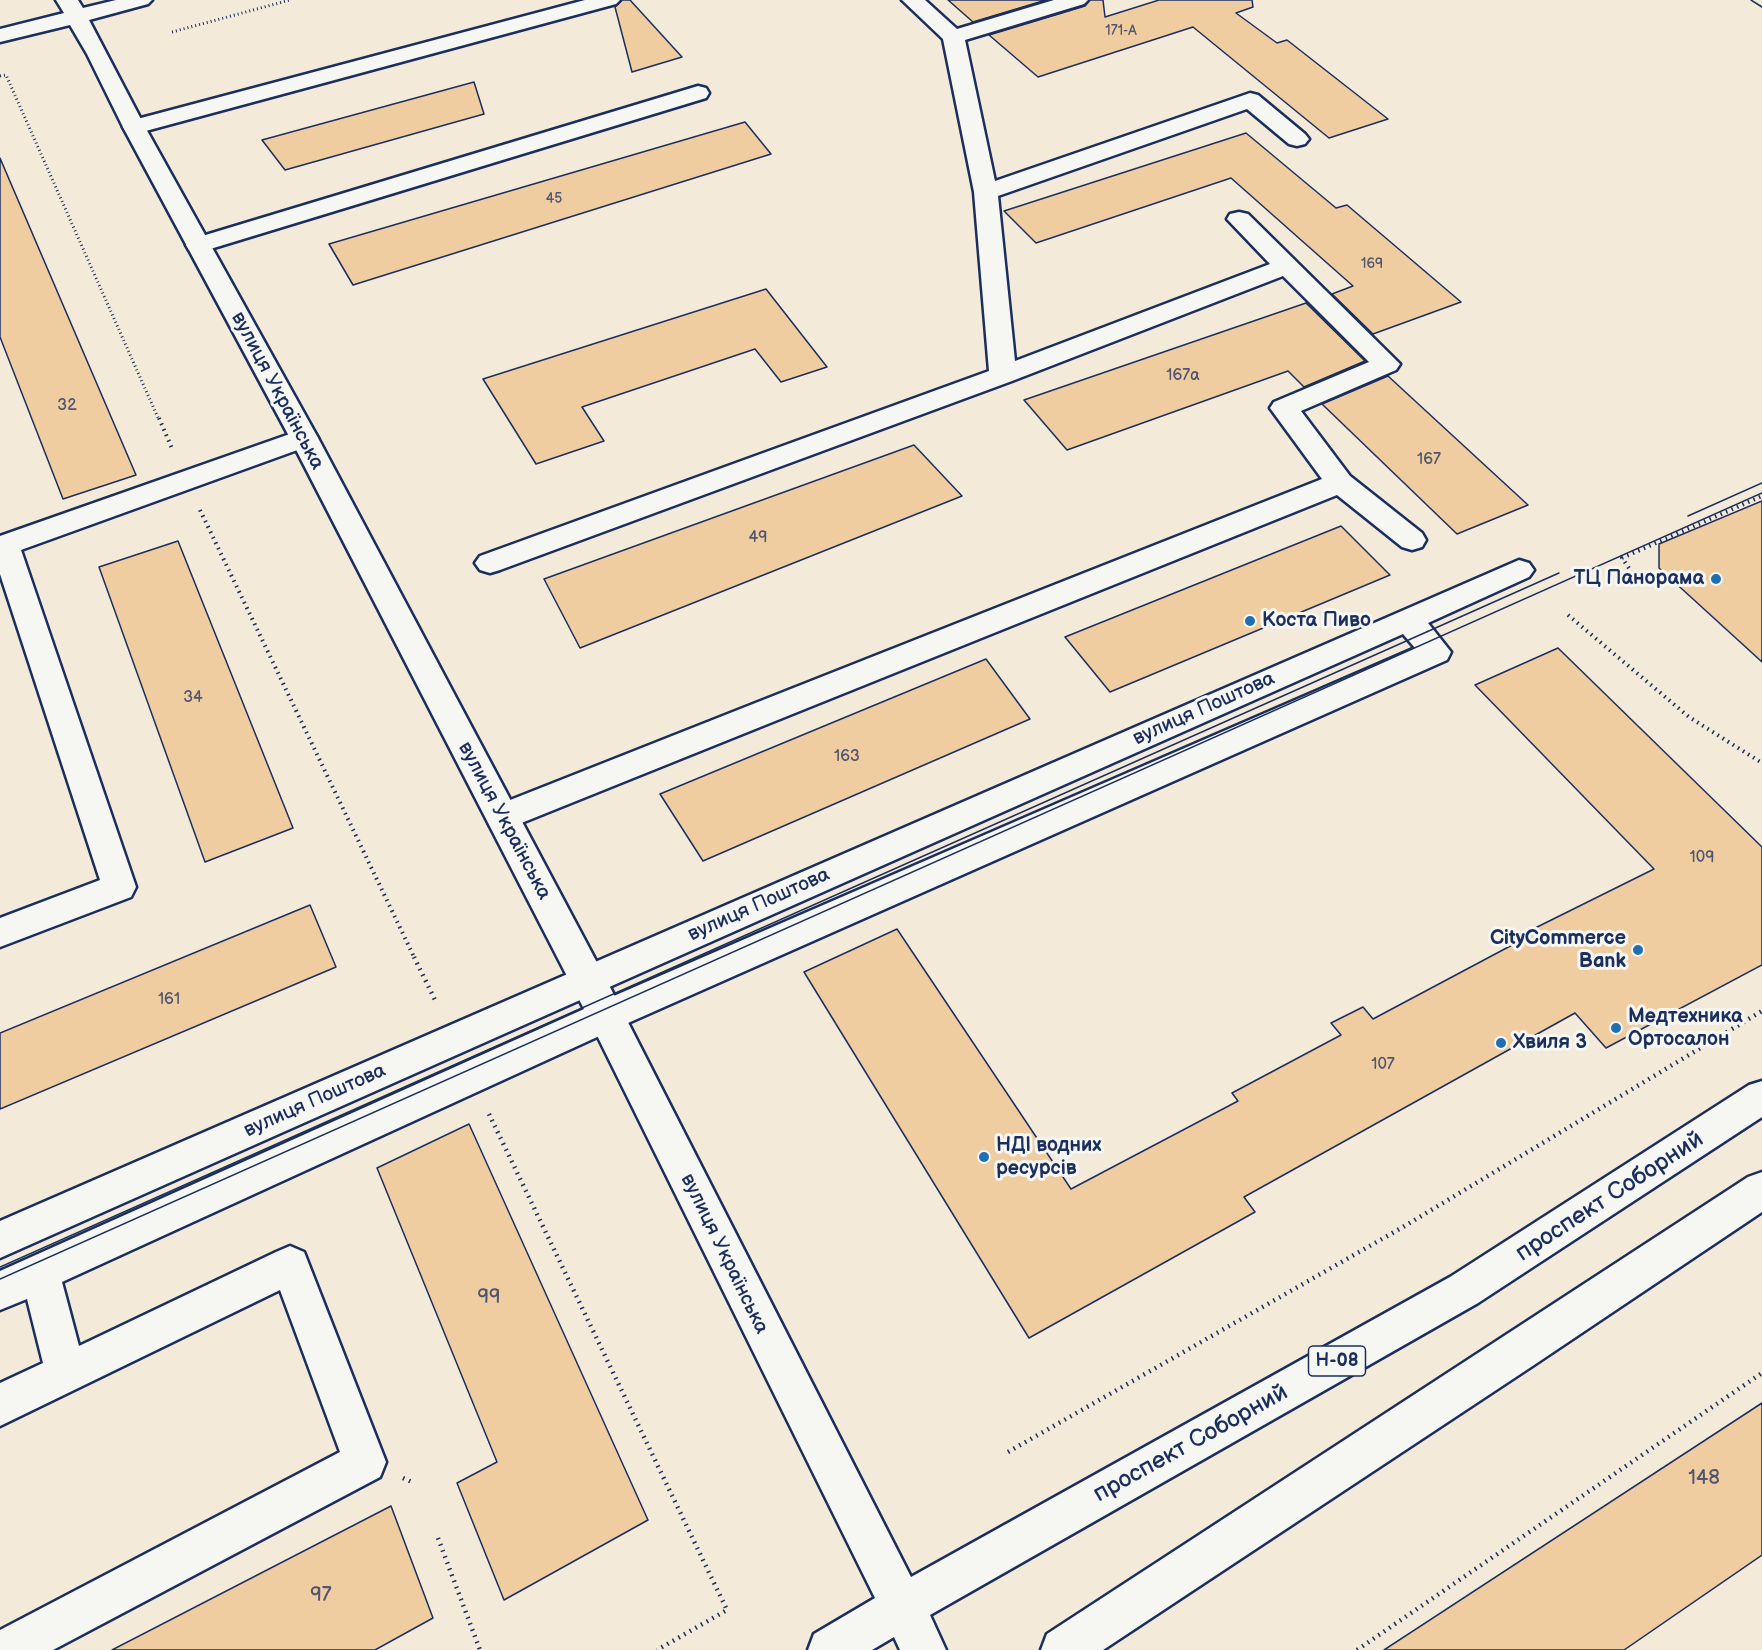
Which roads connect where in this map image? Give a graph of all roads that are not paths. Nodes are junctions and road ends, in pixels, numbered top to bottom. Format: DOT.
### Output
graph roads {
  1 [pos="141,0"];
  2 [pos="609,0"];
  3 [pos="913,0"];
  4 [pos="1077,0"];
  5 [pos="71,8"];
  6 [pos="0,36"];
  7 [pos="953,37"];
  8 [pos="698,93"];
  9 [pos="134,127"];
  10 [pos="1297,140"];
  11 [pos="986,192"];
  12 [pos="1239,219"];
  13 [pos="198,245"];
  14 [pos="1287,266"];
  15 [pos="1003,375"];
  16 [pos="304,438"];
  17 [pos="1340,483"];
  18 [pos="3,538"];
  19 [pos="1412,540"];
  20 [pos="490,563"];
  21 [pos="1519,570"];
  22 [pos="1408,620"];
  23 [pos="502,817"];
  24 [pos="0,933"];
  25 [pos="588,980"];
  26 [pos="606,1016"];
  27 [pos="1762,1097"];
  28 [pos="1762,1190"];
  29 [pos="0,1240"];
  30 [pos="40,1273"];
  31 [pos="0,1291"];
  32 [pos="66,1373"];
  33 [pos="0,1405"];
  34 [pos="902,1607"];
  35 [pos="7,1650"];
  36 [pos="830,1650"];
  37 [pos="924,1650"];
  38 [pos="1063,1650"];
  1 -- 5 [label="main road"];
  2 -- 9 [label="main road"];
  3 -- 7 [label="main road"];
  4 -- 7 [label="main road"];
  5 -- 6 [label="main road"];
  5 -- 9 [label="main road, вулиця Українська"];
  7 -- 11 [label="main road"];
  8 -- 13 [label="main road"];
  9 -- 13 [label="main road, вулиця Українська"];
  10 -- 11 [label="main road"];
  11 -- 15 [label="main road"];
  12 -- 14 [label="main road"];
  13 -- 16 [label="main road, вулиця Українська"];
  14 -- 15 [label="main road"];
  14 -- 17 [label="main road"];
  15 -- 20 [label="main road"];
  16 -- 18 [label="main road"];
  16 -- 23 [label="main road, вулиця Українська"];
  17 -- 19 [label="main road"];
  17 -- 23 [label="main road"];
  18 -- 24 [label="main road"];
  21 -- 22 [label="main road, вулиця Поштова"];
  22 -- 25 [label="main road, вулиця Поштова"];
  22 -- 26 [label="main road, вулиця Поштова"];
  23 -- 25 [label="main road, вулиця Українська"];
  25 -- 26 [label="main road, вулиця Українська"];
  25 -- 29 [label="main road, вулиця Поштова"];
  26 -- 30 [label="main road, вулиця Поштова"];
  26 -- 34 [label="main road, вулиця Українська"];
  27 -- 34 [label="main road, проспект Соборний / Н-08"];
  28 -- 38 [label="main road"];
  30 -- 31 [label="main road, вулиця Поштова"];
  30 -- 32 [label="main road"];
  32 -- 33 [label="main road"];
  32 -- 35 [label="main road"];
  34 -- 36 [label="main road, проспект Соборний / Н-08"];
  34 -- 37 [label="main road, вулиця Українська"];
}
